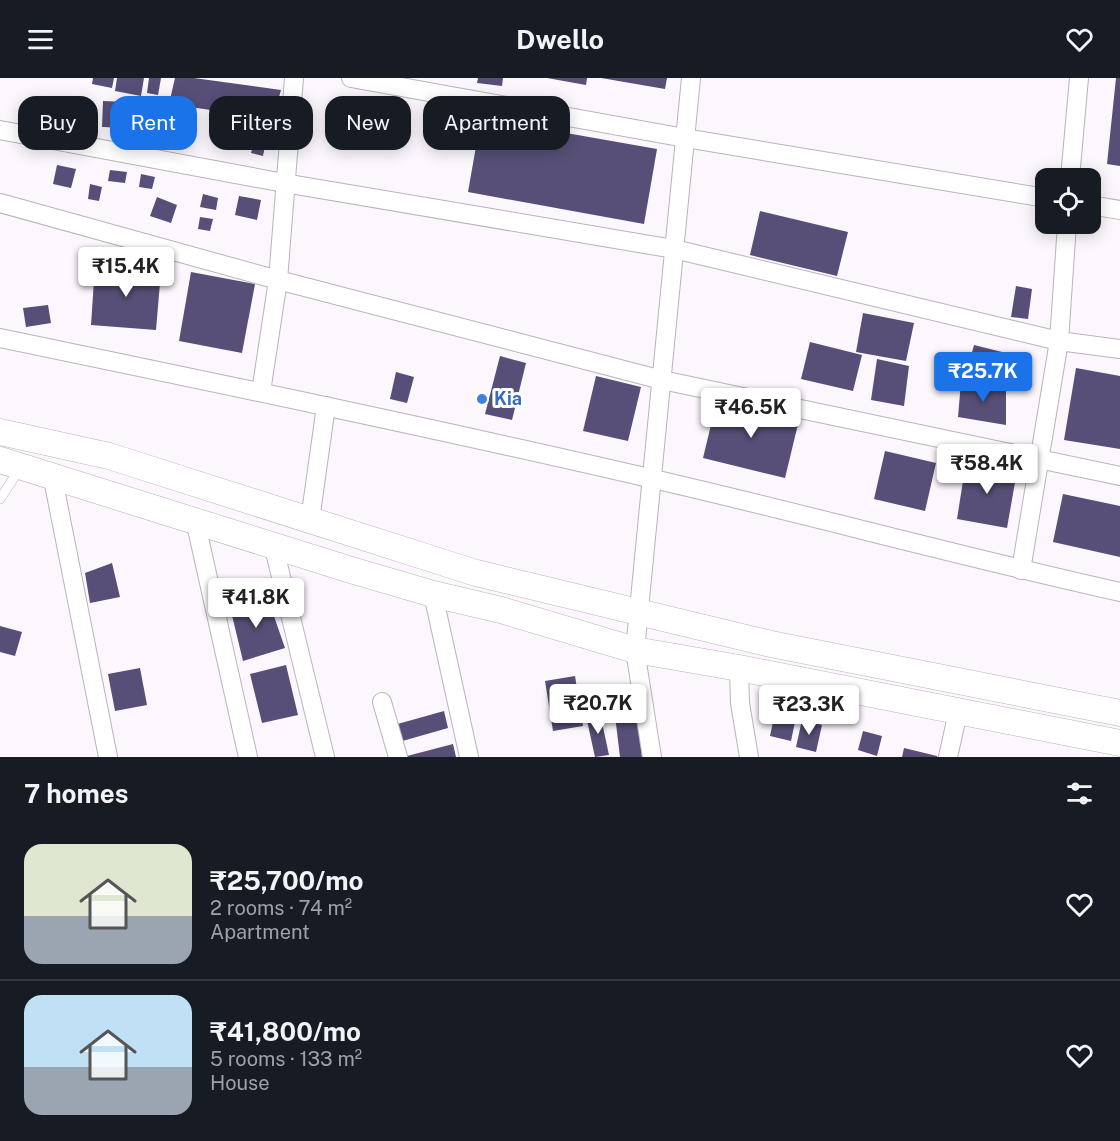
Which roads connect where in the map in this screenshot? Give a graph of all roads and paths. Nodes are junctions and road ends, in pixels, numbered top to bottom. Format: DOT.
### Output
graph roads {
  1 [pos="294,78"];
  2 [pos="351,78"];
  3 [pos="691,78"];
  4 [pos="1079,78"];
  5 [pos="0,130"];
  6 [pos="685,138"];
  7 [pos="1071,168"];
  8 [pos="284,183"];
  9 [pos="1035,196"];
  10 [pos="0,203"];
  11 [pos="1101,207"];
  12 [pos="1120,210"];
  13 [pos="1066,234"];
  14 [pos="674,249"];
  15 [pos="278,280"];
  16 [pos="0,338"];
  17 [pos="1059,341"];
  18 [pos="1120,349"];
  19 [pos="662,380"];
  20 [pos="261,392"];
  21 [pos="326,406"];
  22 [pos="0,432"];
  23 [pos="1039,458"];
  24 [pos="11,463"];
  25 [pos="52,474"];
  26 [pos="1120,476"];
  27 [pos="651,478"];
  28 [pos="0,499"];
  29 [pos="195,520"];
  30 [pos="310,520"];
  31 [pos="273,544"];
  32 [pos="1021,570"];
  33 [pos="1120,592"];
  34 [pos="433,594"];
  35 [pos="639,612"];
  36 [pos="635,650"];
  37 [pos="740,668"];
  38 [pos="382,702"];
  39 [pos="958,712"];
  40 [pos="1120,713"];
  41 [pos="1107,747"];
  42 [pos="108,757"];
  43 [pos="248,757"];
  44 [pos="325,757"];
  45 [pos="398,757"];
  46 [pos="469,757"];
  47 [pos="652,757"];
  48 [pos="749,757"];
  49 [pos="948,757"];
  1 -- 8 [label="street"];
  2 -- 6 [label="street"];
  3 -- 6 [label="street"];
  4 -- 7 [label="street"];
  5 -- 8 [label="street"];
  6 -- 9 [label="street"];
  6 -- 14 [label="street"];
  8 -- 14 [label="street"];
  8 -- 15 [label="street"];
  10 -- 15 [label="street"];
  11 -- 12 [label="street"];
  13 -- 17 [label="street"];
  14 -- 17 [label="street"];
  14 -- 19 [label="street"];
  15 -- 19 [label="street"];
  15 -- 20 [label="street"];
  16 -- 20 [label="street"];
  17 -- 18 [label="street"];
  17 -- 23 [label="street"];
  19 -- 23 [label="street"];
  19 -- 27 [label="street"];
  20 -- 21 [label="street"];
  21 -- 27 [label="street"];
  21 -- 30 [label="street"];
  22 -- 30 [label="main road"];
  23 -- 26 [label="street"];
  23 -- 32 [label="street"];
  24 -- 25 [label="main road"];
  24 -- 28 [label="lane"];
  25 -- 29 [label="main road"];
  25 -- 42 [label="street"];
  27 -- 32 [label="street"];
  27 -- 35 [label="street"];
  29 -- 31 [label="main road"];
  29 -- 43 [label="street"];
  30 -- 35 [label="main road"];
  31 -- 34 [label="main road"];
  31 -- 44 [label="street"];
  32 -- 33 [label="street"];
  34 -- 36 [label="main road"];
  34 -- 46 [label="street"];
  35 -- 36 [label="street"];
  35 -- 40 [label="main road"];
  36 -- 37 [label="main road"];
  36 -- 47 [label="street"];
  37 -- 39 [label="main road"];
  37 -- 48 [label="street"];
  38 -- 45 [label="street"];
  39 -- 41 [label="main road"];
  39 -- 49 [label="street"];
}
